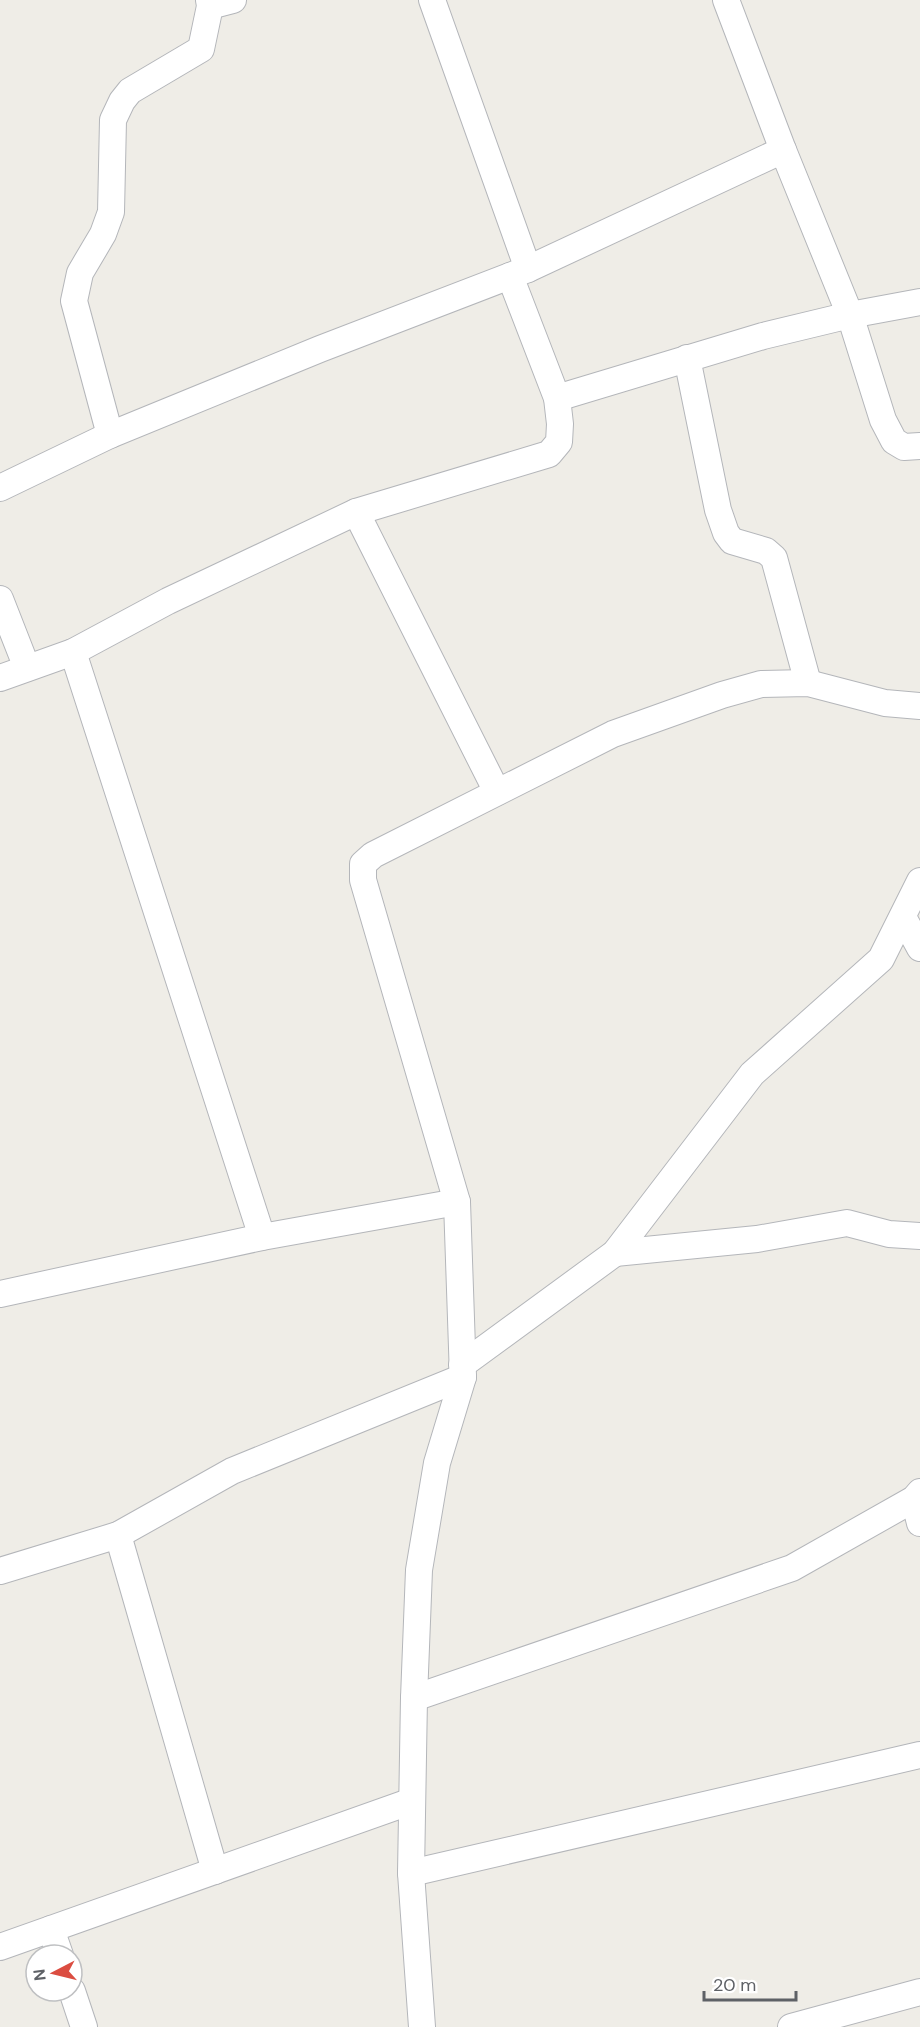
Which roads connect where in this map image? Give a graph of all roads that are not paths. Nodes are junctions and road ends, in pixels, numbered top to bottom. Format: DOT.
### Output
graph roads {
  1 [pos="432,0"];
  2 [pos="726,0"];
  3 [pos="217,2"];
  4 [pos="783,150"];
  5 [pos="519,273"];
  6 [pos="920,302"];
  7 [pos="850,315"];
  8 [pos="687,358"];
  9 [pos="557,398"];
  10 [pos="110,435"];
  11 [pos="920,446"];
  12 [pos="0,488"];
  13 [pos="356,512"];
  14 [pos="0,599"];
  15 [pos="73,652"];
  16 [pos="27,668"];
  17 [pos="0,678"];
  18 [pos="808,682"];
  19 [pos="920,706"];
  20 [pos="497,792"];
  21 [pos="920,881"];
  22 [pos="903,917"];
  23 [pos="920,948"];
  24 [pos="457,1202"];
  25 [pos="920,1236"];
  26 [pos="262,1237"];
  27 [pos="615,1253"];
  28 [pos="0,1294"];
  29 [pos="462,1371"];
  30 [pos="918,1505"];
  31 [pos="118,1535"];
  32 [pos="0,1571"];
  33 [pos="414,1698"];
  34 [pos="920,1755"];
  35 [pos="412,1801"];
  36 [pos="215,1871"];
  37 [pos="411,1873"];
  38 [pos="51,1929"];
  39 [pos="56,1943"];
  40 [pos="0,1947"];
  41 [pos="920,1992"];
  42 [pos="76,2003"];
  43 [pos="84,2027"];
  44 [pos="423,2027"];
  45 [pos="791,2027"];
  1 -- 5 [label="street"];
  2 -- 4 [label="street"];
  3 -- 10 [label="street"];
  4 -- 5 [label="street"];
  4 -- 7 [label="street"];
  5 -- 9 [label="street"];
  5 -- 10 [label="street"];
  6 -- 7 [label="street"];
  7 -- 8 [label="street"];
  7 -- 11 [label="street"];
  8 -- 9 [label="street"];
  8 -- 18 [label="street"];
  9 -- 13 [label="street"];
  10 -- 12 [label="street"];
  13 -- 15 [label="street"];
  13 -- 20 [label="street"];
  14 -- 16 [label="street"];
  15 -- 16 [label="street"];
  15 -- 26 [label="street"];
  16 -- 17 [label="street"];
  18 -- 19 [label="street"];
  18 -- 20 [label="street"];
  20 -- 24 [label="street"];
  21 -- 22 [label="street"];
  22 -- 23 [label="street"];
  22 -- 27 [label="street"];
  24 -- 26 [label="street"];
  24 -- 29 [label="street"];
  25 -- 27 [label="street"];
  26 -- 28 [label="street"];
  27 -- 29 [label="street"];
  29 -- 31 [label="street"];
  29 -- 33 [label="street"];
  30 -- 33 [label="street"];
  31 -- 32 [label="street"];
  31 -- 36 [label="street"];
  33 -- 35 [label="street"];
  34 -- 37 [label="street"];
  35 -- 36 [label="street"];
  35 -- 37 [label="street"];
  36 -- 38 [label="street"];
  37 -- 44 [label="street"];
  38 -- 39 [label="street"];
  38 -- 40 [label="street"];
  41 -- 45 [label="street"];
  42 -- 43 [label="street"];
}
